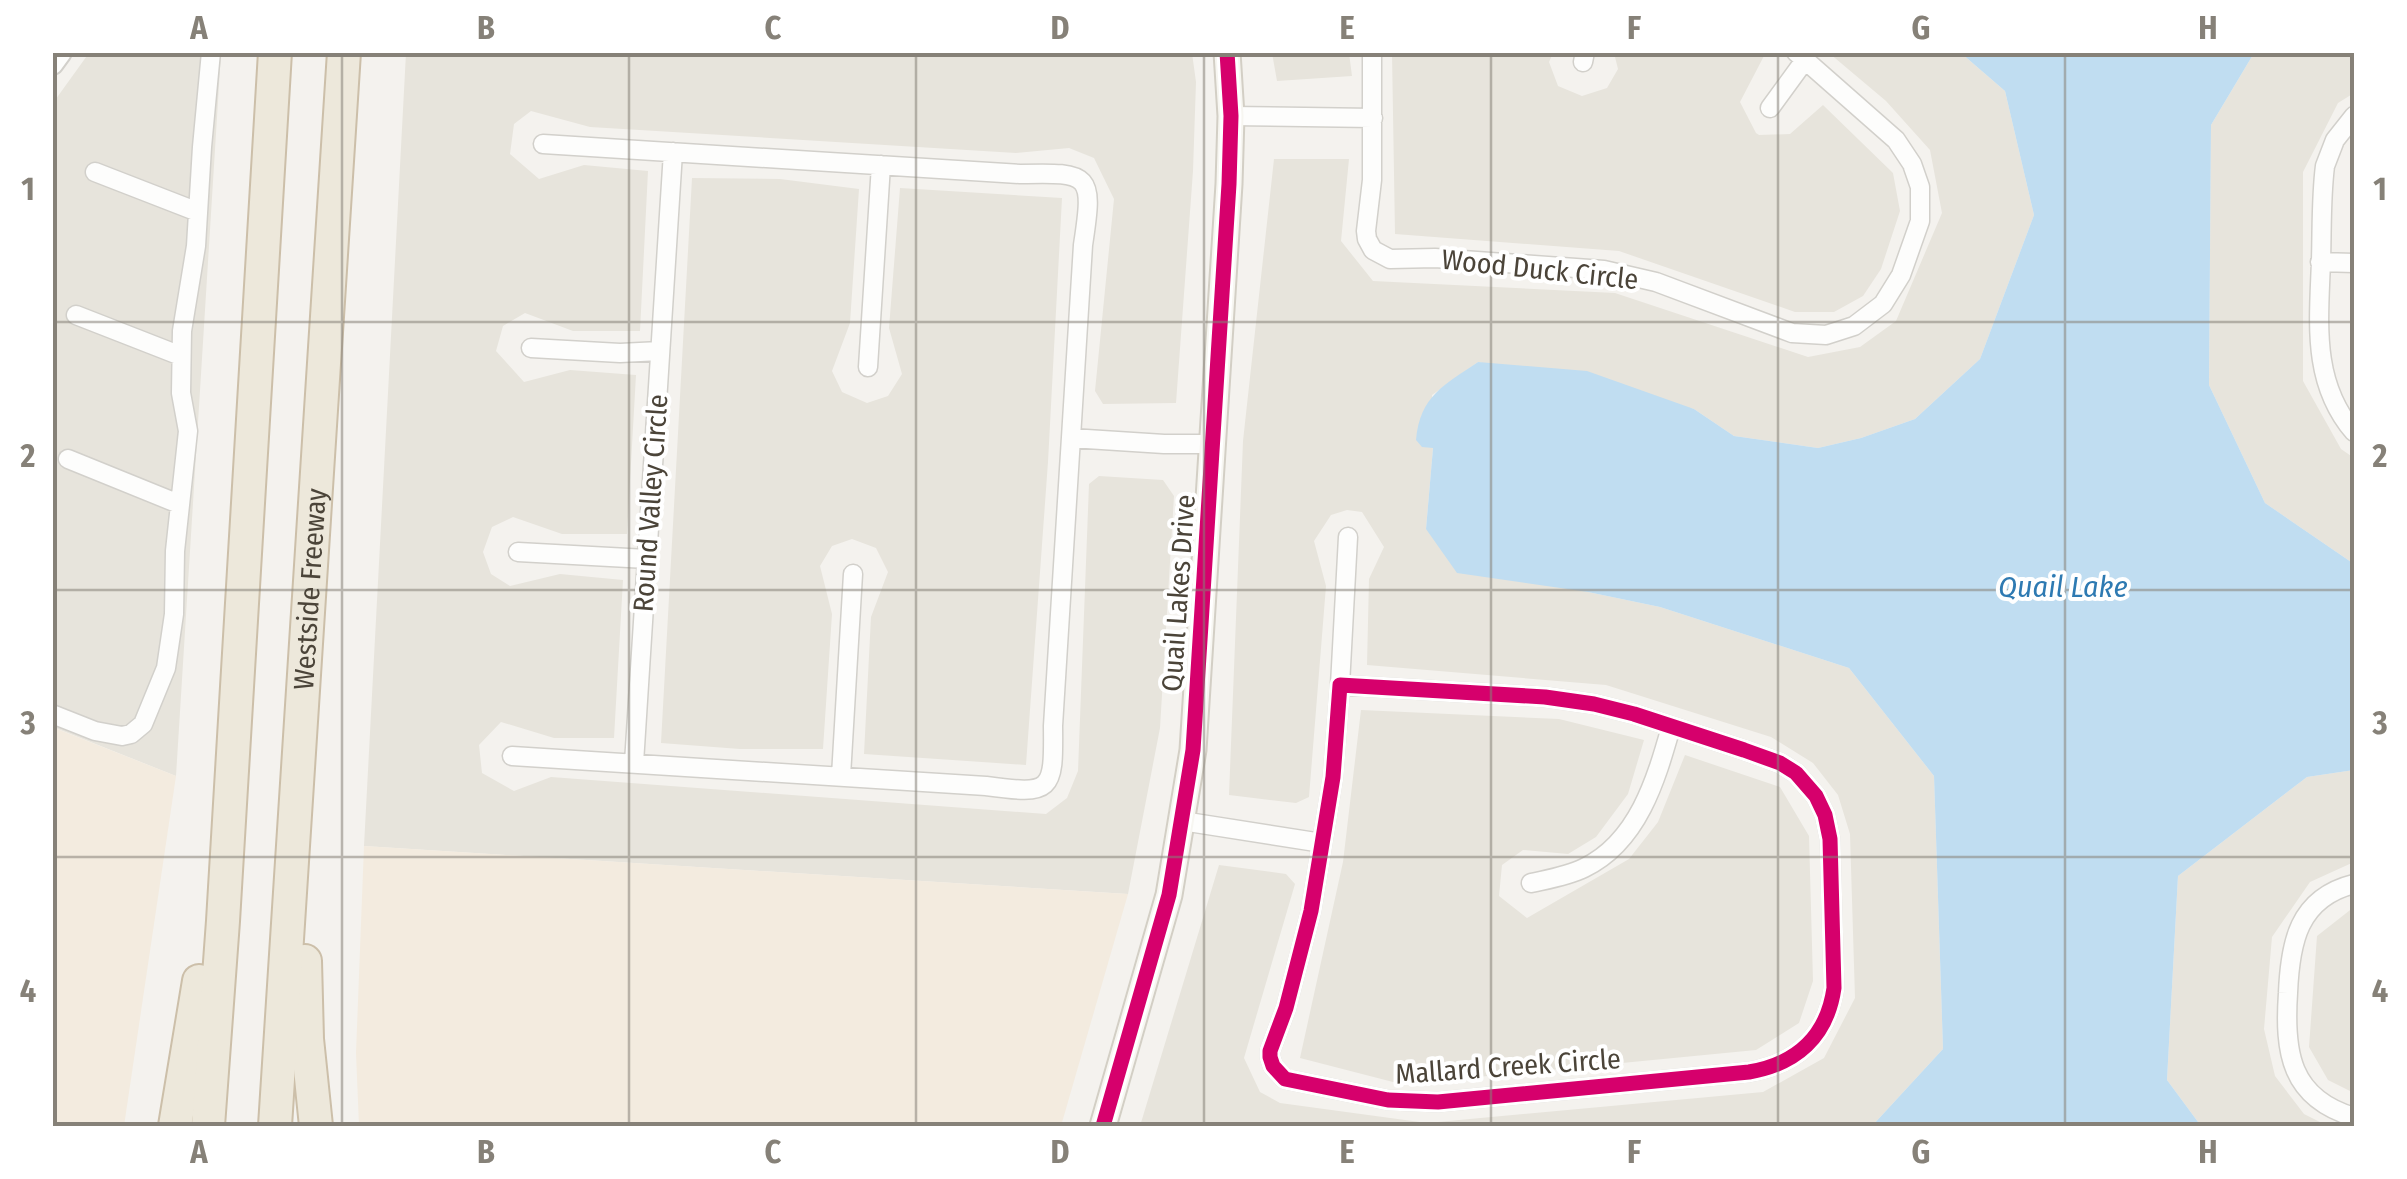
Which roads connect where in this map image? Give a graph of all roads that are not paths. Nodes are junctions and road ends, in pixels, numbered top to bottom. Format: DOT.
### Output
graph roads {
  1 [pos="60,52"];
  2 [pos="210,52"];
  3 [pos="275,52"];
  4 [pos="344,52"];
  5 [pos="1227,52"];
  6 [pos="1372,52"];
  7 [pos="1800,56"];
  8 [pos="52,63"];
  9 [pos="1770,108"];
  10 [pos="1231,116"];
  11 [pos="2354,116"];
  12 [pos="1373,118"];
  13 [pos="543,144"];
  14 [pos="672,152"];
  15 [pos="880,165"];
  16 [pos="95,172"];
  17 [pos="198,212"];
  18 [pos="2320,262"];
  19 [pos="2354,263"];
  20 [pos="76,315"];
  21 [pos="531,348"];
  22 [pos="660,352"];
  23 [pos="182,356"];
  24 [pos="868,367"];
  25 [pos="2354,432"];
  26 [pos="1070,438"];
  27 [pos="1213,444"];
  28 [pos="68,459"];
  29 [pos="179,504"];
  30 [pos="1348,537"];
  31 [pos="518,552"];
  32 [pos="647,560"];
  33 [pos="853,574"];
  34 [pos="1340,685"];
  35 [pos="52,714"];
  36 [pos="1671,726"];
  37 [pos="512,756"];
  38 [pos="634,763"];
  39 [pos="841,776"];
  40 [pos="296,816"];
  41 [pos="1182,821"];
  42 [pos="1322,843"];
  43 [pos="1531,883"];
  44 [pos="2354,884"];
  45 [pos="222,921"];
  46 [pos="2354,1116"];
  47 [pos="174,1126"];
  48 [pos="208,1126"];
  49 [pos="275,1126"];
  50 [pos="316,1126"];
  51 [pos="1103,1126"];
  1 -- 8 [label="street"];
  2 -- 17 [label="street"];
  3 -- 45 [label="highway"];
  4 -- 40 [label="highway, Westside Freeway"];
  5 -- 10 [label="main road, Quail Lakes Drive"];
  6 -- 12 [label="street, Wood Duck Circle"];
  7 -- 9 [label="street, Wood Duck Circle"];
  7 -- 12 [label="street, Wood Duck Circle"];
  10 -- 12 [label="street"];
  10 -- 27 [label="main road, Quail Lakes Drive"];
  11 -- 18 [label="street"];
  13 -- 14 [label="street"];
  14 -- 15 [label="street"];
  14 -- 22 [label="street, Round Valley Circle"];
  15 -- 24 [label="street"];
  15 -- 26 [label="street"];
  16 -- 17 [label="street"];
  17 -- 23 [label="street"];
  18 -- 19 [label="street"];
  18 -- 25 [label="street"];
  20 -- 23 [label="street"];
  21 -- 22 [label="street"];
  22 -- 32 [label="street, Round Valley Circle"];
  23 -- 29 [label="street"];
  26 -- 27 [label="street"];
  26 -- 39 [label="street"];
  27 -- 41 [label="main road, Quail Lakes Drive"];
  28 -- 29 [label="street"];
  29 -- 35 [label="street"];
  30 -- 34 [label="street, Mallard Creek Circle"];
  31 -- 32 [label="street"];
  32 -- 38 [label="street, Round Valley Circle"];
  33 -- 39 [label="street"];
  34 -- 36 [label="street, Mallard Creek Circle"];
  34 -- 42 [label="street, Mallard Creek Circle"];
  36 -- 42 [label="street, Mallard Creek Circle"];
  36 -- 43 [label="street"];
  37 -- 38 [label="street"];
  38 -- 39 [label="street"];
  40 -- 49 [label="highway, Westside Freeway"];
  40 -- 50 [label="highway"];
  41 -- 42 [label="street"];
  41 -- 51 [label="main road, Quail Lakes Drive"];
  44 -- 46 [label="street"];
  45 -- 47 [label="highway"];
  45 -- 48 [label="highway"];
}
